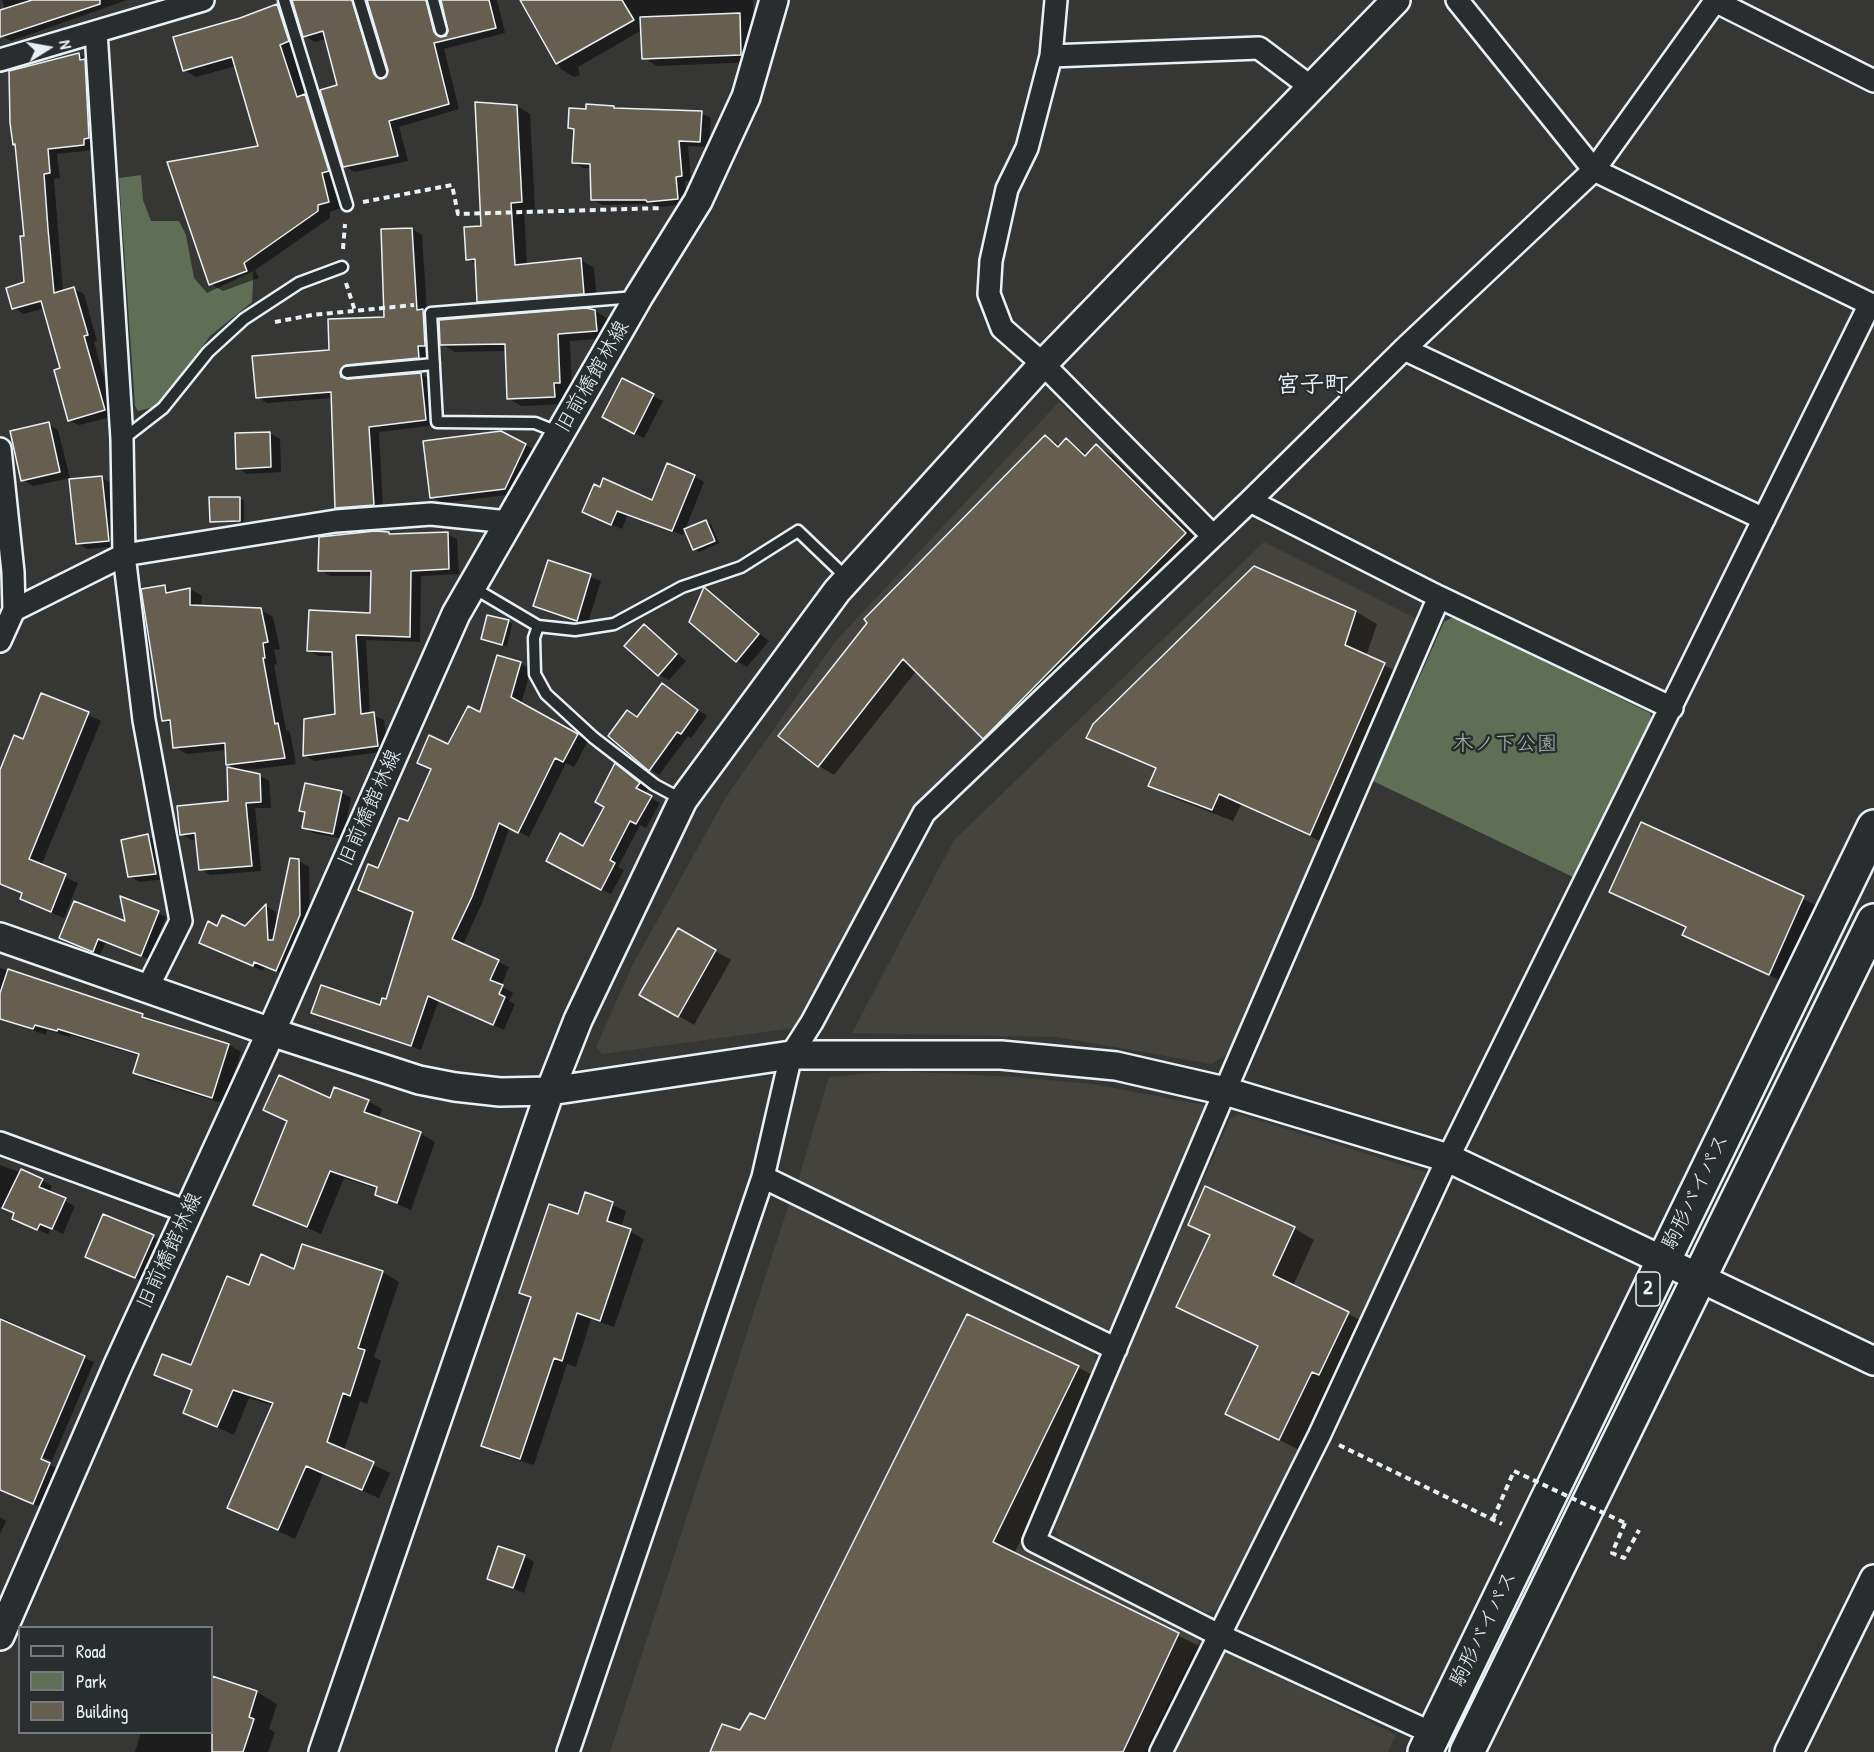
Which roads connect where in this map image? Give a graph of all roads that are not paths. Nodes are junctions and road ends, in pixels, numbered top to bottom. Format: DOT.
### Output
graph roads {
  1 [pos="203,0"];
  2 [pos="284,0"];
  3 [pos="359,0"];
  4 [pos="433,0"];
  5 [pos="774,0"];
  6 [pos="1056,0"];
  7 [pos="1396,0"];
  8 [pos="1457,0"];
  9 [pos="1716,0"];
  10 [pos="441,30"];
  11 [pos="96,32"];
  12 [pos="1051,56"];
  13 [pos="0,60"];
  14 [pos="381,72"];
  15 [pos="1874,81"];
  16 [pos="1312,88"];
  17 [pos="1594,171"];
  18 [pos="347,205"];
  19 [pos="342,267"];
  20 [pos="639,296"];
  21 [pos="1872,305"];
  22 [pos="1404,349"];
  23 [pos="434,364"];
  24 [pos="1043,364"];
  25 [pos="347,372"];
  26 [pos="560,433"];
  27 [pos="122,439"];
  28 [pos="0,449"];
  29 [pos="1250,501"];
  30 [pos="1764,519"];
  31 [pos="508,522"];
  32 [pos="1212,535"];
  33 [pos="124,555"];
  34 [pos="848,579"];
  35 [pos="471,587"];
  36 [pos="1439,597"];
  37 [pos="14,610"];
  38 [pos="538,626"];
  39 [pos="0,641"];
  40 [pos="1672,708"];
  41 [pos="683,800"];
  42 [pos="1874,826"];
  43 [pos="1874,921"];
  44 [pos="0,937"];
  45 [pos="148,987"];
  46 [pos="271,1032"];
  47 [pos="791,1054"];
  48 [pos="550,1091"];
  49 [pos="1225,1091"];
  50 [pos="1,1147"];
  51 [pos="1448,1158"];
  52 [pos="763,1177"];
  53 [pos="188,1212"];
  54 [pos="1662,1261"];
  55 [pos="1701,1278"];
  56 [pos="1116,1349"];
  57 [pos="1874,1361"];
  58 [pos="1874,1579"];
  59 [pos="1219,1635"];
  60 [pos="0,1636"];
  61 [pos="1429,1743"];
  62 [pos="323,1752"];
  63 [pos="568,1752"];
  64 [pos="1161,1752"];
  65 [pos="1467,1752"];
  66 [pos="1788,1752"];
  1 -- 11 [label="street"];
  2 -- 18 [label="lane"];
  3 -- 14 [label="lane"];
  4 -- 10 [label="lane"];
  5 -- 20 [label="street, 旧前橋館林線"];
  6 -- 12 [label="street"];
  7 -- 16 [label="street"];
  8 -- 17 [label="street"];
  9 -- 15 [label="street"];
  9 -- 17 [label="street"];
  11 -- 13 [label="street"];
  11 -- 27 [label="street"];
  12 -- 16 [label="street"];
  12 -- 24 [label="street"];
  16 -- 24 [label="street"];
  17 -- 21 [label="street"];
  17 -- 22 [label="street"];
  19 -- 27 [label="lane"];
  20 -- 23 [label="lane"];
  20 -- 26 [label="street, 旧前橋館林線"];
  21 -- 30 [label="street"];
  22 -- 29 [label="street"];
  22 -- 30 [label="street"];
  23 -- 25 [label="lane"];
  23 -- 26 [label="lane"];
  24 -- 32 [label="street"];
  24 -- 34 [label="street"];
  26 -- 31 [label="street, 旧前橋館林線"];
  27 -- 33 [label="street"];
  28 -- 37 [label="street"];
  29 -- 32 [label="street"];
  29 -- 36 [label="street"];
  30 -- 40 [label="street"];
  31 -- 33 [label="street"];
  31 -- 35 [label="street, 旧前橋館林線"];
  32 -- 47 [label="street"];
  33 -- 37 [label="street"];
  33 -- 45 [label="street"];
  34 -- 38 [label="lane"];
  34 -- 41 [label="street"];
  35 -- 38 [label="lane"];
  35 -- 46 [label="street, 旧前橋館林線"];
  36 -- 40 [label="street"];
  36 -- 49 [label="street"];
  37 -- 39 [label="street"];
  38 -- 41 [label="lane"];
  40 -- 51 [label="street"];
  41 -- 48 [label="street"];
  42 -- 54 [label="main road, 駒形バイパス / 2"];
  43 -- 55 [label="main road, 駒形バイパス / 2"];
  44 -- 45 [label="street"];
  45 -- 46 [label="street"];
  46 -- 48 [label="street"];
  46 -- 53 [label="street, 旧前橋館林線"];
  47 -- 48 [label="street"];
  47 -- 49 [label="street"];
  47 -- 52 [label="street"];
  48 -- 62 [label="street"];
  49 -- 51 [label="street"];
  49 -- 56 [label="street"];
  50 -- 53 [label="street"];
  51 -- 54 [label="street"];
  51 -- 59 [label="street"];
  52 -- 56 [label="street"];
  52 -- 63 [label="street"];
  53 -- 60 [label="street, 旧前橋館林線"];
  54 -- 55 [label="street"];
  54 -- 61 [label="main road, 駒形バイパス / 2"];
  55 -- 57 [label="street"];
  55 -- 65 [label="main road, 駒形バイパス / 2"];
  56 -- 59 [label="street"];
  58 -- 66 [label="street"];
  59 -- 61 [label="street"];
  59 -- 64 [label="street"];
}
